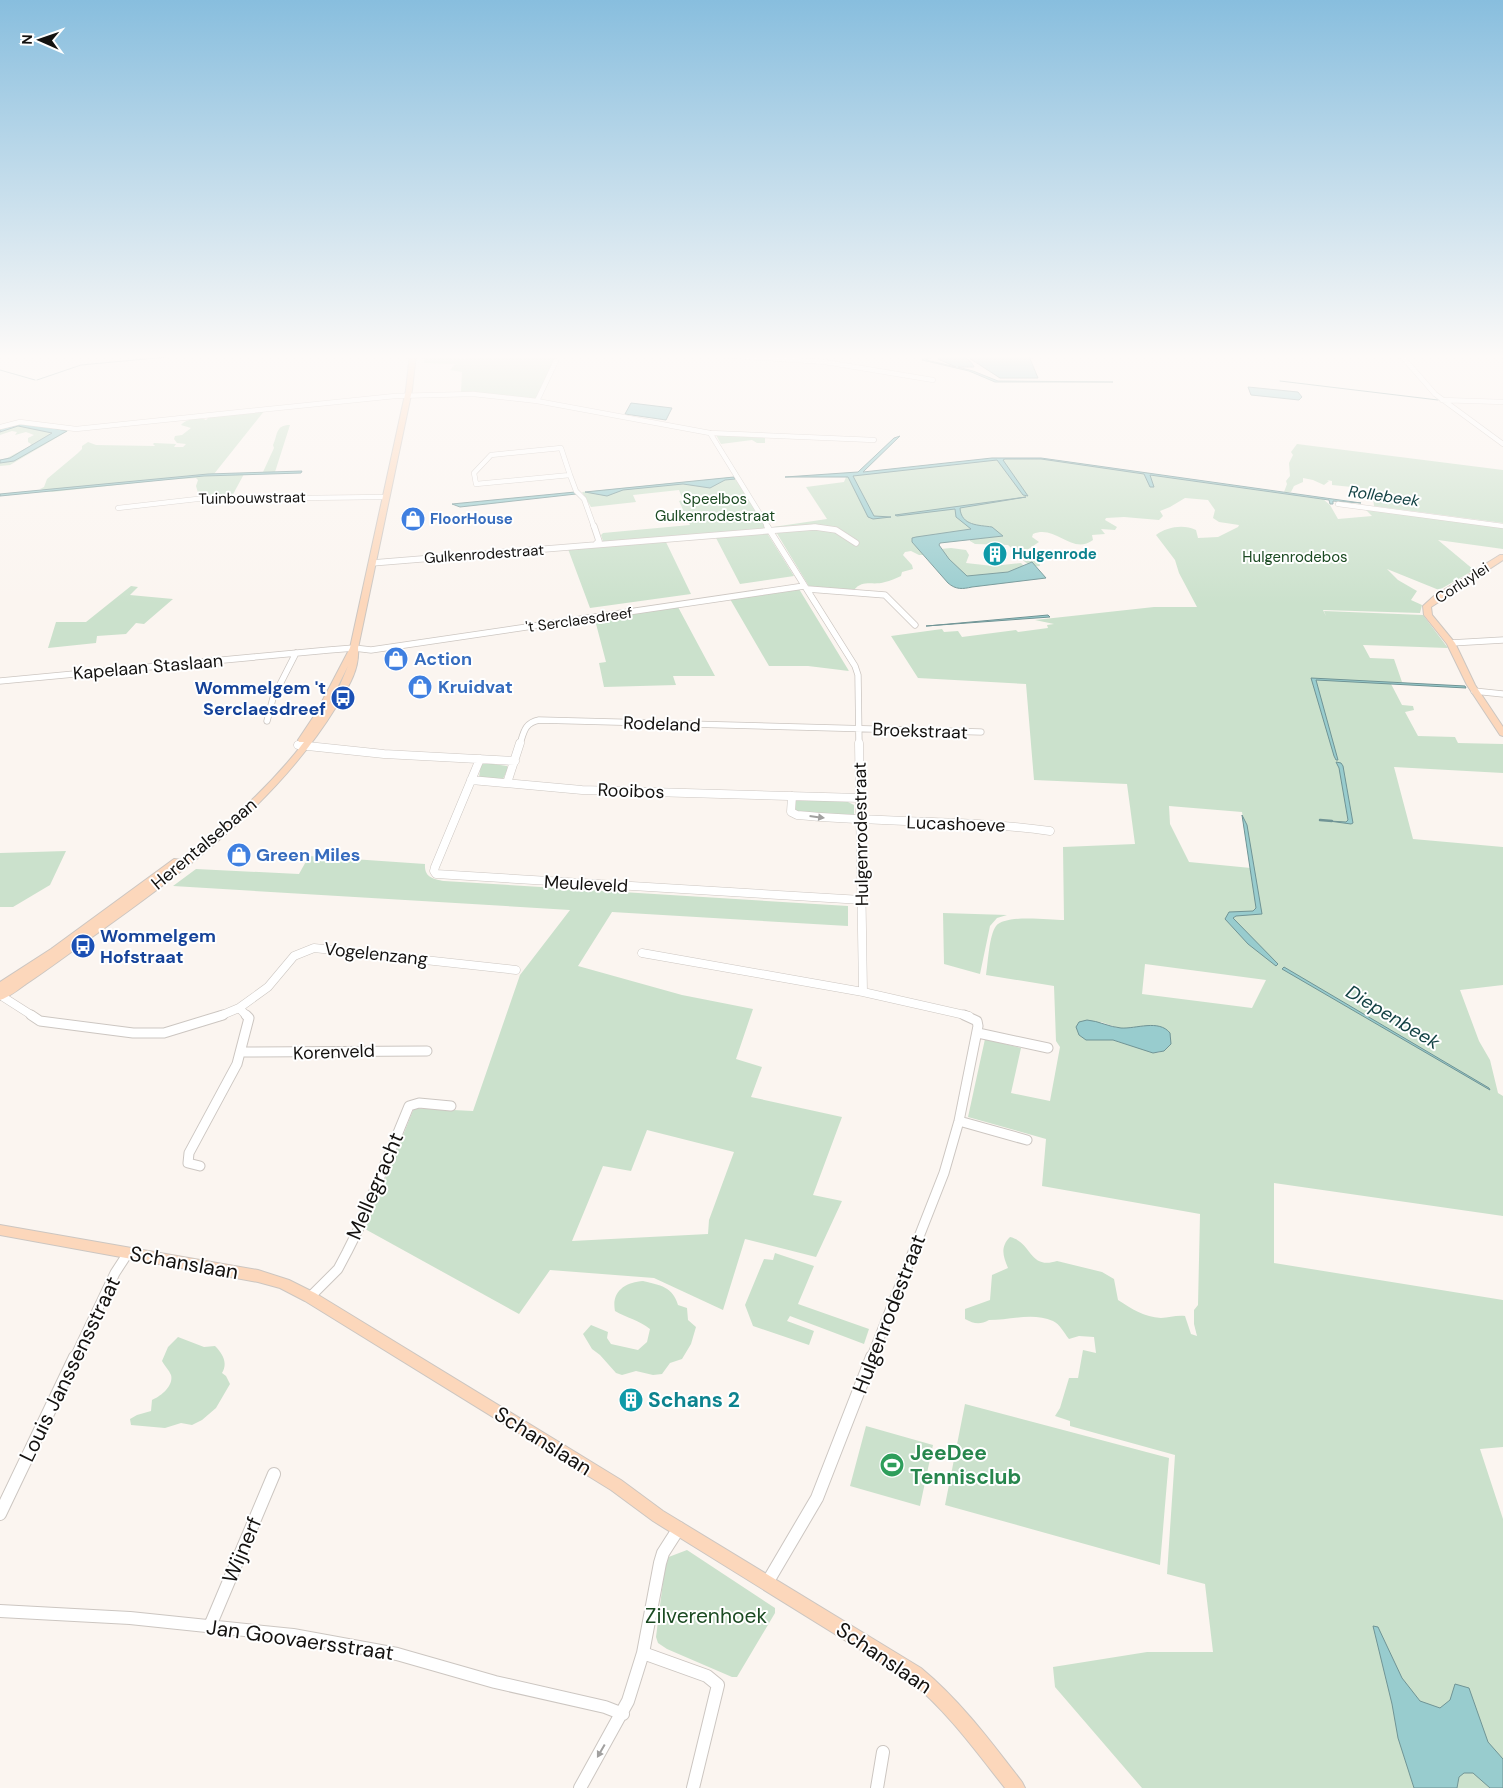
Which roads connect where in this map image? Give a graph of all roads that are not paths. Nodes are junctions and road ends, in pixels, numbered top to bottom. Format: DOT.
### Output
graph roads {
  1 [pos="398,437"];
  2 [pos="713,437"];
  3 [pos="814,437"];
  4 [pos="874,440"];
  5 [pos="571,475"];
  6 [pos="386,497"];
  7 [pos="1338,504"];
  8 [pos="118,508"];
  9 [pos="1503,526"];
  10 [pos="770,530"];
  11 [pos="856,543"];
  12 [pos="596,544"];
  13 [pos="1503,557"];
  14 [pos="372,563"];
  15 [pos="804,585"];
  16 [pos="915,625"];
  17 [pos="1503,640"];
  18 [pos="1451,643"];
  19 [pos="354,648"];
  20 [pos="296,653"];
  21 [pos="0,681"];
  22 [pos="1474,691"];
  23 [pos="1503,694"];
  24 [pos="267,721"];
  25 [pos="859,729"];
  26 [pos="981,732"];
  27 [pos="1503,734"];
  28 [pos="302,746"];
  29 [pos="480,759"];
  30 [pos="514,761"];
  31 [pos="471,780"];
  32 [pos="507,783"];
  33 [pos="792,796"];
  34 [pos="860,798"];
  35 [pos="860,821"];
  36 [pos="1050,831"];
  37 [pos="862,900"];
  38 [pos="642,952"];
  39 [pos="516,970"];
  40 [pos="863,992"];
  41 [pos="0,994"];
  42 [pos="239,1008"];
  43 [pos="978,1033"];
  44 [pos="1048,1048"];
  45 [pos="427,1051"];
  46 [pos="241,1052"];
  47 [pos="451,1106"];
  48 [pos="959,1122"];
  49 [pos="1027,1140"];
  50 [pos="200,1166"];
  51 [pos="0,1230"];
  52 [pos="128,1253"];
  53 [pos="310,1297"];
  54 [pos="274,1474"];
  55 [pos="0,1514"];
  56 [pos="679,1528"];
  57 [pos="767,1583"];
  58 [pos="0,1611"];
  59 [pos="210,1626"];
  60 [pos="643,1653"];
  61 [pos="623,1714"];
  62 [pos="883,1752"];
  63 [pos="580,1788"];
  64 [pos="694,1788"];
  65 [pos="877,1788"];
  66 [pos="1016,1788"];
  1 -- 6 [label="main road, Herentalsebaan"];
  2 -- 10 [label="street"];
  3 -- 4 [label="street"];
  5 -- 5 [label="street"];
  5 -- 12 [label="street"];
  6 -- 8 [label="street, Tuinbouwstraat"];
  6 -- 14 [label="main road, Herentalsebaan"];
  7 -- 9 [label="street"];
  10 -- 11 [label="street, Gulkenrodestraat"];
  10 -- 12 [label="street, Gulkenrodestraat"];
  10 -- 15 [label="street"];
  12 -- 14 [label="street, Gulkenrodestraat"];
  13 -- 18 [label="main road, Corluylei"];
  14 -- 19 [label="main road, Herentalsebaan"];
  15 -- 16 [label="street, 't Serclaesdreef"];
  15 -- 19 [label="street, 't Serclaesdreef"];
  15 -- 25 [label="street, Hulgenrodestraat"];
  17 -- 18 [label="street"];
  18 -- 22 [label="main road, Corluylei"];
  19 -- 20 [label="street, Kapelaan Staslaan"];
  19 -- 28 [label="main road, Herentalsebaan"];
  20 -- 21 [label="street, Kapelaan Staslaan"];
  20 -- 24 [label="street"];
  22 -- 23 [label="street"];
  22 -- 27 [label="main road, Corluylei"];
  25 -- 26 [label="street, Broekstraat"];
  25 -- 30 [label="street, Rodeland"];
  25 -- 34 [label="street, Hulgenrodestraat"];
  28 -- 29 [label="street"];
  28 -- 41 [label="main road, Herentalsebaan"];
  29 -- 30 [label="street"];
  29 -- 31 [label="street, Meuleveld"];
  30 -- 32 [label="street, Rodeland"];
  31 -- 32 [label="street, Rooibos"];
  31 -- 37 [label="street, Meuleveld"];
  32 -- 33 [label="street, Rooibos"];
  33 -- 34 [label="street, Rooibos"];
  33 -- 35 [label="street, one-way"];
  34 -- 35 [label="street, Hulgenrodestraat"];
  35 -- 36 [label="street, Lucashoeve"];
  35 -- 37 [label="street, Hulgenrodestraat"];
  37 -- 40 [label="street, Hulgenrodestraat"];
  38 -- 40 [label="street"];
  39 -- 42 [label="street, Vogelenzang"];
  40 -- 43 [label="street"];
  41 -- 42 [label="street, Vogelenzang"];
  42 -- 46 [label="street"];
  43 -- 44 [label="street"];
  43 -- 48 [label="street, Hulgenrodestraat"];
  45 -- 46 [label="street, Korenveld"];
  46 -- 50 [label="street"];
  47 -- 53 [label="street, Mellegracht"];
  48 -- 49 [label="street"];
  48 -- 57 [label="street, Hulgenrodestraat"];
  51 -- 52 [label="main road, Schanslaan"];
  52 -- 53 [label="main road, Schanslaan"];
  52 -- 55 [label="street, Louis Janssensstraat"];
  53 -- 56 [label="main road, Schanslaan"];
  54 -- 59 [label="street, Wijnerf"];
  56 -- 57 [label="main road, Schanslaan"];
  56 -- 60 [label="street"];
  57 -- 66 [label="main road, Schanslaan"];
  58 -- 59 [label="street, Jan Goovaersstraat"];
  59 -- 61 [label="street, Jan Goovaersstraat"];
  60 -- 61 [label="street"];
  60 -- 64 [label="street"];
  61 -- 63 [label="street, one-way"];
  62 -- 65 [label="street"];
}
